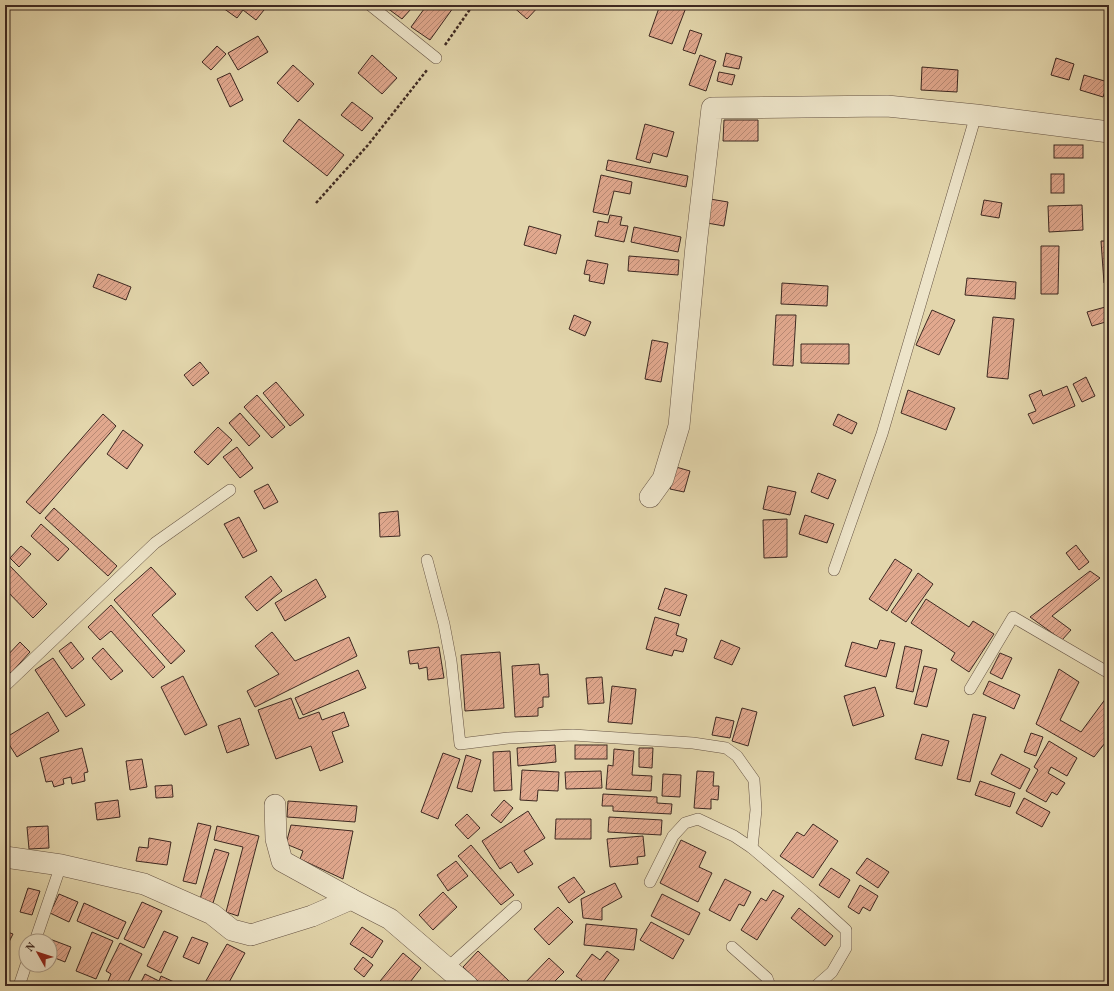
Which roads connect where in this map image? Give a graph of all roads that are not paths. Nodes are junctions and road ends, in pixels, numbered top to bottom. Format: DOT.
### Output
graph roads {
  1 [pos="370,5"];
  2 [pos="436,58"];
  3 [pos="976,115"];
  4 [pos="1109,132"];
  5 [pos="230,490"];
  6 [pos="650,497"];
  7 [pos="427,560"];
  8 [pos="834,570"];
  9 [pos="1109,673"];
  10 [pos="5,686"];
  11 [pos="970,689"];
  12 [pos="274,805"];
  13 [pos="752,848"];
  14 [pos="5,858"];
  15 [pos="61,865"];
  16 [pos="650,882"];
  17 [pos="351,899"];
  18 [pos="516,906"];
  19 [pos="38,933"];
  20 [pos="732,947"];
  21 [pos="447,968"];
  22 [pos="23,973"];
  23 [pos="19,986"];
  24 [pos="468,986"];
  25 [pos="770,986"];
  26 [pos="816,986"];
  1 -- 2 [label="lane"];
  3 -- 4 [label="street"];
  3 -- 6 [label="street"];
  3 -- 8 [label="lane"];
  5 -- 10 [label="lane"];
  7 -- 13 [label="lane"];
  9 -- 11 [label="lane"];
  12 -- 17 [label="street"];
  13 -- 16 [label="lane"];
  13 -- 26 [label="lane"];
  14 -- 15 [label="street"];
  15 -- 17 [label="street"];
  15 -- 19 [label="lane"];
  17 -- 21 [label="street"];
  18 -- 21 [label="lane"];
  20 -- 25 [label="lane"];
  21 -- 24 [label="street"];
  22 -- 23 [label="lane"];
}
